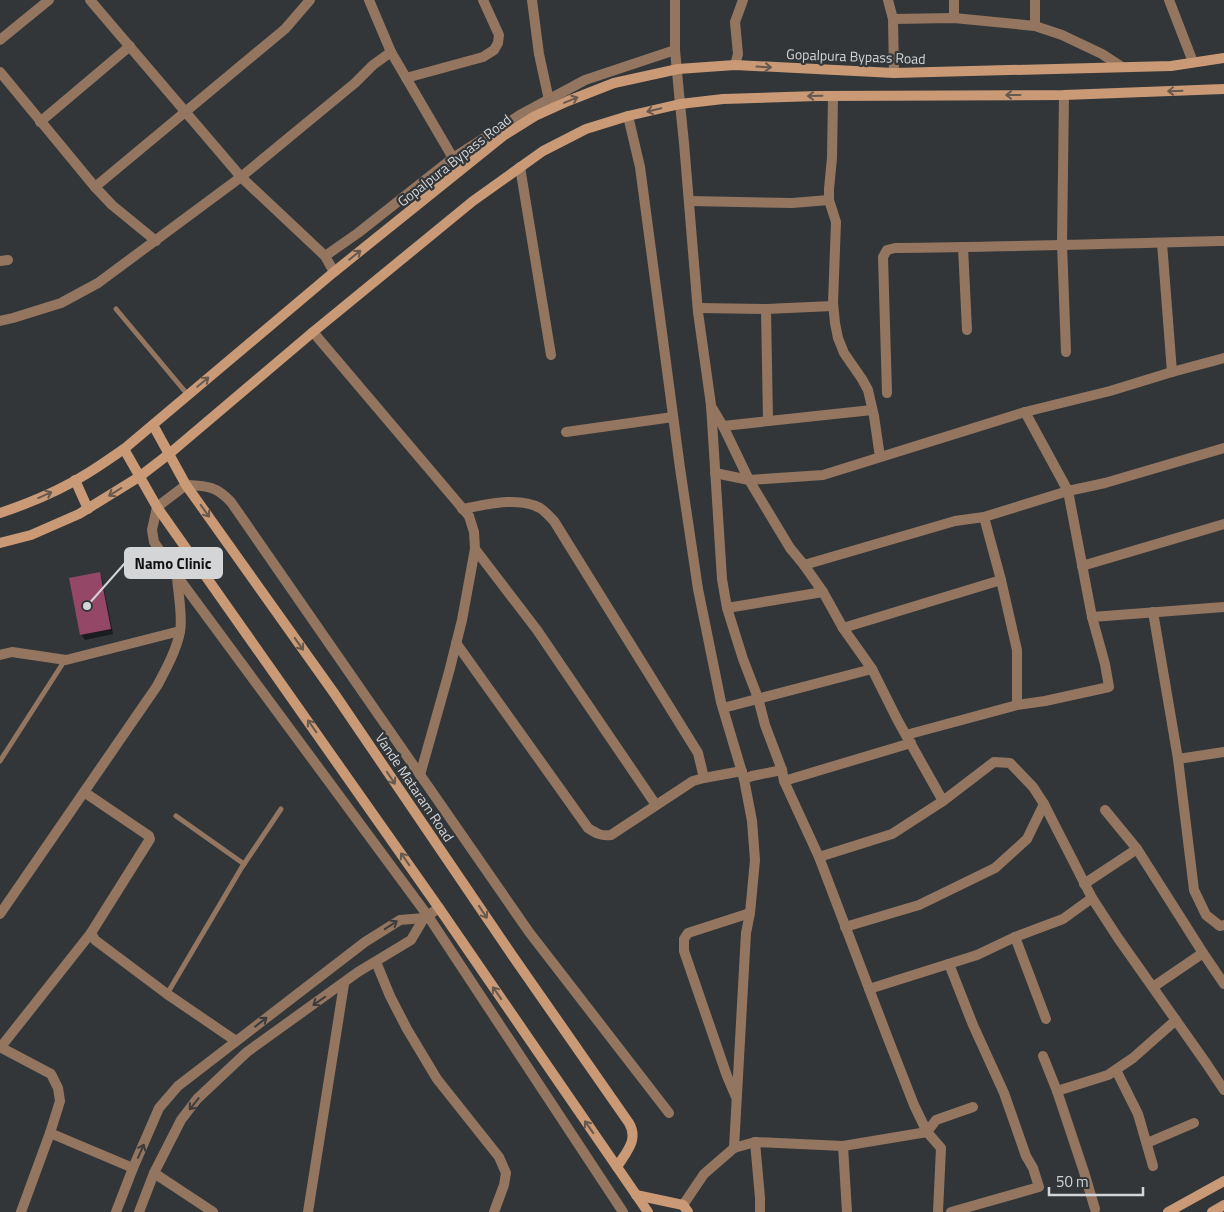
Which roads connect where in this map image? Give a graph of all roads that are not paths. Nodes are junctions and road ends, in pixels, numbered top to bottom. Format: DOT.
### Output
graph roads {
  1 [pos="49,0"];
  2 [pos="90,0"];
  3 [pos="310,0"];
  4 [pos="369,0"];
  5 [pos="484,0"];
  6 [pos="532,0"];
  7 [pos="675,0"];
  8 [pos="743,0"];
  9 [pos="888,0"];
  10 [pos="954,0"];
  11 [pos="1034,0"];
  12 [pos="1170,0"];
  13 [pos="954,18"];
  14 [pos="893,19"];
  15 [pos="1035,26"];
  16 [pos="0,40"];
  17 [pos="130,46"];
  18 [pos="675,50"];
  19 [pos="391,52"];
  20 [pos="1224,58"];
  21 [pos="1193,62"];
  22 [pos="735,65"];
  23 [pos="1122,67"];
  24 [pos="678,69"];
  25 [pos="0,72"];
  26 [pos="894,73"];
  27 [pos="406,78"];
  28 [pos="1224,89"];
  29 [pos="1064,95"];
  30 [pos="833,96"];
  31 [pos="549,100"];
  32 [pos="680,104"];
  33 [pos="187,112"];
  34 [pos="628,116"];
  35 [pos="40,122"];
  36 [pos="453,158"];
  37 [pos="520,167"];
  38 [pos="242,177"];
  39 [pos="95,187"];
  40 [pos="829,200"];
  41 [pos="689,201"];
  42 [pos="156,241"];
  43 [pos="1224,241"];
  44 [pos="1162,243"];
  45 [pos="1062,244"];
  46 [pos="963,247"];
  47 [pos="325,256"];
  48 [pos="334,272"];
  49 [pos="833,306"];
  50 [pos="698,308"];
  51 [pos="116,309"];
  52 [pos="766,309"];
  53 [pos="0,321"];
  54 [pos="967,330"];
  55 [pos="313,332"];
  56 [pos="1066,352"];
  57 [pos="551,355"];
  58 [pos="1224,358"];
  59 [pos="1172,372"];
  60 [pos="887,393"];
  61 [pos="188,395"];
  62 [pos="711,405"];
  63 [pos="872,410"];
  64 [pos="1025,412"];
  65 [pos="673,417"];
  66 [pos="768,421"];
  67 [pos="153,425"];
  68 [pos="723,426"];
  69 [pos="566,432"];
  70 [pos="1224,448"];
  71 [pos="124,449"];
  72 [pos="169,454"];
  73 [pos="880,457"];
  74 [pos="715,473"];
  75 [pos="139,477"];
  76 [pos="75,480"];
  77 [pos="749,480"];
  78 [pos="186,485"];
  79 [pos="1068,491"];
  80 [pos="157,507"];
  81 [pos="88,509"];
  82 [pos="462,509"];
  83 [pos="0,513"];
  84 [pos="984,517"];
  85 [pos="1224,524"];
  86 [pos="0,543"];
  87 [pos="474,549"];
  88 [pos="804,565"];
  89 [pos="1082,566"];
  90 [pos="177,576"];
  91 [pos="1001,580"];
  92 [pos="823,592"];
  93 [pos="1224,607"];
  94 [pos="727,608"];
  95 [pos="1153,612"];
  96 [pos="1092,616"];
  97 [pos="844,628"];
  98 [pos="180,631"];
  99 [pos="456,644"];
  100 [pos="0,655"];
  101 [pos="66,660"];
  102 [pos="872,669"];
  103 [pos="758,698"];
  104 [pos="1017,705"];
  105 [pos="723,708"];
  106 [pos="909,739"];
  107 [pos="1224,752"];
  108 [pos="1178,759"];
  109 [pos="0,761"];
  110 [pos="782,770"];
  111 [pos="420,775"];
  112 [pos="743,775"];
  113 [pos="704,778"];
  114 [pos="784,781"];
  115 [pos="84,792"];
  116 [pos="943,801"];
  117 [pos="1044,804"];
  118 [pos="656,805"];
  119 [pos="282,809"];
  120 [pos="1105,810"];
  121 [pos="176,816"];
  122 [pos="1136,849"];
  123 [pos="819,857"];
  124 [pos="244,864"];
  125 [pos="1084,884"];
  126 [pos="1092,898"];
  127 [pos="439,908"];
  128 [pos="750,913"];
  129 [pos="0,914"];
  130 [pos="426,917"];
  131 [pos="1224,926"];
  132 [pos="845,927"];
  133 [pos="91,933"];
  134 [pos="1015,937"];
  135 [pos="1203,953"];
  136 [pos="376,962"];
  137 [pos="949,964"];
  138 [pos="344,984"];
  139 [pos="1224,984"];
  140 [pos="1153,987"];
  141 [pos="869,989"];
  142 [pos="167,994"];
  143 [pos="1046,1019"];
  144 [pos="1176,1020"];
  145 [pos="236,1041"];
  146 [pos="0,1048"];
  147 [pos="1043,1056"];
  148 [pos="1116,1070"];
  149 [pos="1224,1090"];
  150 [pos="1057,1091"];
  151 [pos="736,1099"];
  152 [pos="973,1107"];
  153 [pos="669,1113"];
  154 [pos="1194,1123"];
  155 [pos="927,1132"];
  156 [pos="50,1133"];
  157 [pos="755,1142"];
  158 [pos="1147,1143"];
  159 [pos="843,1146"];
  160 [pos="734,1148"];
  161 [pos="1153,1166"];
  162 [pos="617,1167"];
  163 [pos="133,1168"];
  164 [pos="154,1173"];
  165 [pos="1224,1181"];
  166 [pos="636,1195"];
  167 [pos="1224,1206"];
  168 [pos="686,1209"];
  169 [pos="974,1209"];
  170 [pos="1096,1209"];
  171 [pos="21,1212"];
  172 [pos="116,1212"];
  173 [pos="139,1212"];
  174 [pos="213,1212"];
  175 [pos="308,1212"];
  176 [pos="494,1212"];
  177 [pos="623,1212"];
  178 [pos="648,1212"];
  179 [pos="760,1212"];
  180 [pos="847,1212"];
  181 [pos="938,1212"];
  182 [pos="951,1212"];
  183 [pos="1168,1212"];
  184 [pos="1212,1212"];
  1 -- 16 [label="street"];
  2 -- 17 [label="street"];
  3 -- 33 [label="street"];
  4 -- 19 [label="street"];
  5 -- 27 [label="street"];
  6 -- 31 [label="street"];
  7 -- 18 [label="street"];
  8 -- 22 [label="street"];
  9 -- 14 [label="street"];
  10 -- 13 [label="street"];
  11 -- 15 [label="street"];
  12 -- 21 [label="street"];
  13 -- 14 [label="street"];
  13 -- 15 [label="street"];
  14 -- 26 [label="street"];
  15 -- 23 [label="street"];
  17 -- 33 [label="street"];
  17 -- 35 [label="street"];
  18 -- 24 [label="street"];
  18 -- 31 [label="street"];
  19 -- 27 [label="street"];
  19 -- 38 [label="street"];
  20 -- 21 [label="street, Gopalpura Bypass Road"];
  21 -- 23 [label="street, Gopalpura Bypass Road"];
  22 -- 24 [label="street, Gopalpura Bypass Road"];
  22 -- 26 [label="street, Gopalpura Bypass Road, one-way"];
  23 -- 26 [label="street, Gopalpura Bypass Road"];
  24 -- 32 [label="street"];
  48 -- 24 [label="street, Gopalpura Bypass Road, one-way"];
  25 -- 35 [label="street"];
  27 -- 36 [label="street"];
  28 -- 29 [label="street, one-way"];
  29 -- 30 [label="street, one-way"];
  29 -- 45 [label="street"];
  30 -- 32 [label="street, one-way"];
  30 -- 40 [label="street"];
  31 -- 36 [label="street"];
  32 -- 34 [label="street, one-way"];
  32 -- 41 [label="street"];
  33 -- 38 [label="street"];
  33 -- 39 [label="street"];
  34 -- 37 [label="street"];
  34 -- 65 [label="street"];
  35 -- 39 [label="street"];
  36 -- 47 [label="street"];
  37 -- 55 [label="street"];
  37 -- 57 [label="street"];
  38 -- 42 [label="street"];
  38 -- 47 [label="street"];
  39 -- 42 [label="street"];
  40 -- 41 [label="street"];
  40 -- 49 [label="street"];
  41 -- 50 [label="street"];
  42 -- 53 [label="street"];
  43 -- 44 [label="street"];
  44 -- 45 [label="street"];
  44 -- 59 [label="street"];
  45 -- 46 [label="street"];
  45 -- 56 [label="street"];
  46 -- 54 [label="street"];
  46 -- 60 [label="street"];
  47 -- 48 [label="street"];
  61 -- 48 [label="street, Gopalpura Bypass Road, one-way"];
  49 -- 52 [label="street"];
  49 -- 63 [label="street"];
  50 -- 52 [label="street"];
  50 -- 62 [label="street"];
  51 -- 61 [label="lane"];
  52 -- 66 [label="street"];
  55 -- 72 [label="street"];
  55 -- 82 [label="street"];
  58 -- 59 [label="street"];
  59 -- 64 [label="street"];
  61 -- 67 [label="street, Gopalpura Bypass Road"];
  62 -- 68 [label="street"];
  62 -- 74 [label="street"];
  63 -- 66 [label="street"];
  63 -- 73 [label="street"];
  64 -- 73 [label="street"];
  64 -- 79 [label="street"];
  65 -- 69 [label="street"];
  65 -- 105 [label="street"];
  66 -- 68 [label="street"];
  67 -- 71 [label="street, Gopalpura Bypass Road"];
  67 -- 72 [label="street, Vande Mataram Road"];
  68 -- 77 [label="street"];
  70 -- 79 [label="street"];
  71 -- 75 [label="street"];
  71 -- 76 [label="street, Gopalpura Bypass Road"];
  72 -- 75 [label="street"];
  72 -- 78 [label="street, Vande Mataram Road"];
  73 -- 77 [label="street"];
  74 -- 77 [label="street"];
  74 -- 94 [label="street"];
  75 -- 80 [label="street"];
  75 -- 81 [label="street, one-way"];
  76 -- 81 [label="street"];
  83 -- 76 [label="street, Gopalpura Bypass Road, one-way"];
  77 -- 88 [label="street"];
  78 -- 80 [label="street"];
  78 -- 111 [label="street"];
  78 -- 162 [label="street, Vande Mataram Road, one-way"];
  79 -- 84 [label="street"];
  79 -- 89 [label="street"];
  80 -- 90 [label="street"];
  127 -- 80 [label="street, one-way"];
  81 -- 86 [label="street"];
  82 -- 87 [label="street"];
  82 -- 113 [label="street"];
  84 -- 88 [label="street"];
  84 -- 91 [label="street"];
  85 -- 89 [label="street"];
  87 -- 99 [label="street"];
  87 -- 118 [label="street"];
  88 -- 92 [label="street"];
  89 -- 96 [label="street"];
  90 -- 98 [label="street"];
  90 -- 130 [label="street"];
  91 -- 97 [label="street"];
  91 -- 104 [label="street"];
  92 -- 94 [label="street"];
  92 -- 97 [label="street"];
  93 -- 95 [label="street"];
  94 -- 103 [label="street"];
  95 -- 96 [label="street"];
  95 -- 108 [label="street"];
  96 -- 104 [label="street"];
  97 -- 102 [label="street"];
  98 -- 101 [label="street"];
  98 -- 115 [label="street"];
  99 -- 111 [label="street"];
  99 -- 118 [label="street"];
  100 -- 101 [label="street"];
  101 -- 109 [label="lane"];
  102 -- 103 [label="street"];
  102 -- 106 [label="street"];
  103 -- 105 [label="street"];
  103 -- 110 [label="street"];
  104 -- 106 [label="street"];
  105 -- 112 [label="street"];
  106 -- 114 [label="street"];
  106 -- 116 [label="street"];
  107 -- 108 [label="street"];
  108 -- 131 [label="street"];
  110 -- 112 [label="street"];
  110 -- 114 [label="street"];
  111 -- 153 [label="street"];
  112 -- 113 [label="street"];
  112 -- 128 [label="street"];
  113 -- 118 [label="street"];
  114 -- 123 [label="street"];
  115 -- 129 [label="street"];
  115 -- 133 [label="street"];
  116 -- 117 [label="street"];
  116 -- 123 [label="street"];
  117 -- 125 [label="street"];
  117 -- 132 [label="street"];
  119 -- 124 [label="lane"];
  120 -- 122 [label="street"];
  121 -- 124 [label="lane"];
  122 -- 125 [label="street"];
  122 -- 135 [label="street"];
  123 -- 132 [label="street"];
  124 -- 142 [label="lane"];
  125 -- 126 [label="street"];
  126 -- 134 [label="street"];
  126 -- 140 [label="street"];
  127 -- 130 [label="street"];
  162 -- 127 [label="street, one-way"];
  128 -- 151 [label="street"];
  128 -- 151 [label="street"];
  130 -- 136 [label="street"];
  145 -- 130 [label="street, one-way"];
  130 -- 177 [label="street"];
  132 -- 141 [label="street"];
  133 -- 142 [label="street"];
  133 -- 146 [label="street"];
  134 -- 137 [label="street"];
  134 -- 143 [label="street"];
  135 -- 139 [label="street"];
  135 -- 140 [label="street"];
  136 -- 138 [label="street"];
  136 -- 176 [label="street"];
  137 -- 141 [label="street"];
  137 -- 169 [label="street"];
  138 -- 164 [label="street, one-way"];
  138 -- 175 [label="street"];
  140 -- 144 [label="street"];
  141 -- 155 [label="street"];
  142 -- 145 [label="street"];
  144 -- 148 [label="street"];
  144 -- 149 [label="street"];
  163 -- 145 [label="street, one-way"];
  146 -- 156 [label="street"];
  147 -- 150 [label="street"];
  148 -- 150 [label="street"];
  148 -- 158 [label="street"];
  150 -- 170 [label="street"];
  151 -- 160 [label="street"];
  152 -- 155 [label="street"];
  154 -- 158 [label="street"];
  155 -- 159 [label="street"];
  155 -- 181 [label="street"];
  156 -- 163 [label="street"];
  156 -- 171 [label="street"];
  157 -- 159 [label="street"];
  157 -- 160 [label="street"];
  157 -- 179 [label="street"];
  158 -- 161 [label="street"];
  159 -- 180 [label="street"];
  160 -- 168 [label="street"];
  162 -- 166 [label="street"];
  163 -- 172 [label="street"];
  164 -- 173 [label="street"];
  164 -- 174 [label="street"];
  165 -- 183 [label="street"];
  166 -- 168 [label="street"];
  166 -- 178 [label="street"];
  167 -- 184 [label="street"];
  169 -- 182 [label="street"];
}
